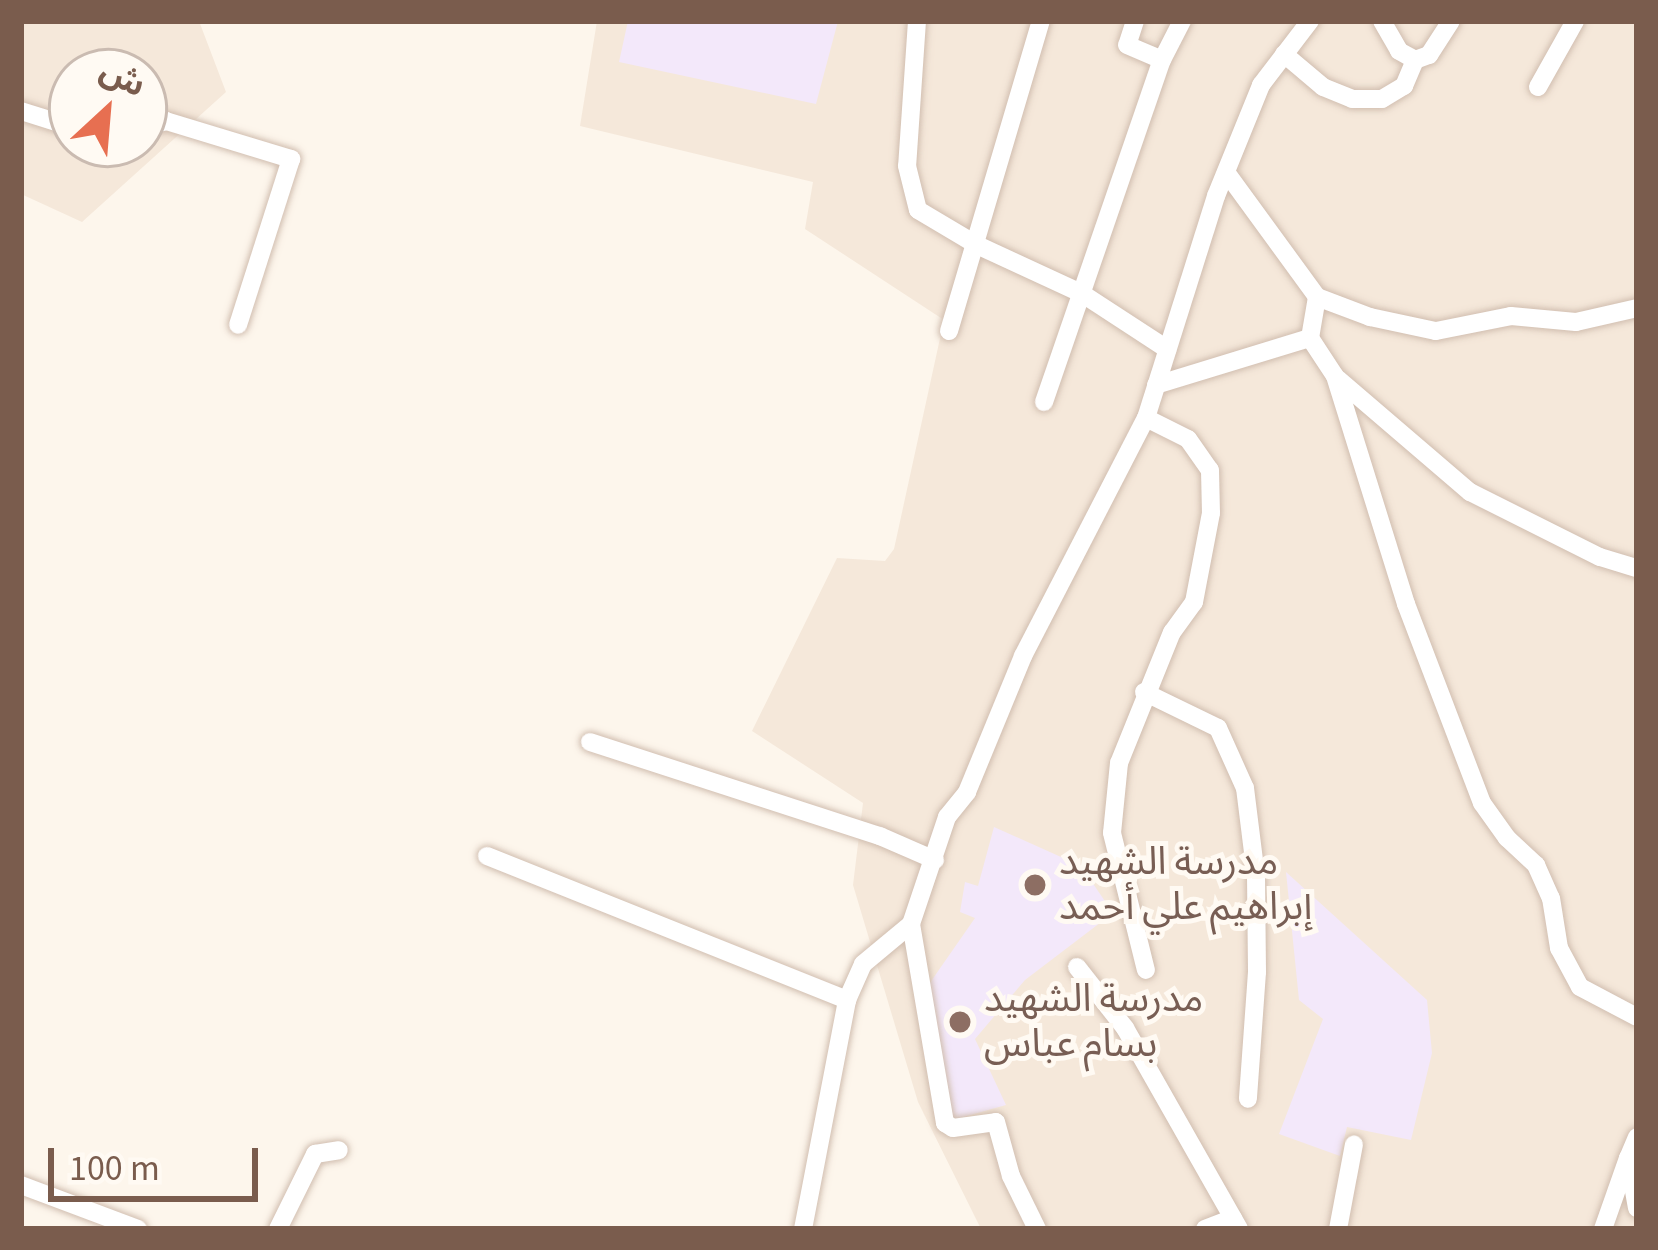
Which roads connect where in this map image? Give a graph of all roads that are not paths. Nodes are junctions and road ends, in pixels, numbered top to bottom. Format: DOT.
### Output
graph roads {
  1 [pos="917,21"];
  2 [pos="1041,21"];
  3 [pos="1136,21"];
  4 [pos="1182,21"];
  5 [pos="1310,21"];
  6 [pos="1382,21"];
  7 [pos="1451,21"];
  8 [pos="1575,21"];
  9 [pos="1284,55"];
  10 [pos="1162,60"];
  11 [pos="1415,60"];
  12 [pos="1538,86"];
  13 [pos="168,122"];
  14 [pos="1226,172"];
  15 [pos="976,245"];
  16 [pos="1082,293"];
  17 [pos="1317,296"];
  18 [pos="1637,308"];
  19 [pos="238,325"];
  20 [pos="950,331"];
  21 [pos="1310,338"];
  22 [pos="1168,349"];
  23 [pos="1335,376"];
  24 [pos="1156,385"];
  25 [pos="1044,401"];
  26 [pos="1146,418"];
  27 [pos="1637,568"];
  28 [pos="1144,692"];
  29 [pos="590,742"];
  30 [pos="487,856"];
  31 [pos="934,860"];
  32 [pos="911,924"];
  33 [pos="1077,967"];
  34 [pos="1146,970"];
  35 [pos="847,1000"];
  36 [pos="1637,1017"];
  37 [pos="1247,1099"];
  38 [pos="1637,1137"];
  39 [pos="1354,1144"];
  40 [pos="339,1150"];
  41 [pos="1628,1158"];
  42 [pos="21,1185"];
  43 [pos="1637,1208"];
  44 [pos="1236,1224"];
  45 [pos="137,1229"];
  46 [pos="278,1229"];
  47 [pos="803,1229"];
  48 [pos="1037,1229"];
  49 [pos="1204,1229"];
  50 [pos="1338,1229"];
  51 [pos="1604,1229"];
  1 -- 15 [label="street"];
  2 -- 15 [label="street"];
  3 -- 10 [label="street"];
  4 -- 10 [label="street"];
  5 -- 9 [label="street"];
  6 -- 11 [label="street"];
  7 -- 11 [label="street"];
  8 -- 12 [label="street"];
  9 -- 11 [label="street"];
  9 -- 14 [label="street"];
  10 -- 16 [label="street"];
  13 -- 19 [label="street"];
  14 -- 17 [label="street"];
  14 -- 22 [label="street"];
  15 -- 16 [label="street"];
  15 -- 20 [label="street"];
  16 -- 22 [label="street"];
  16 -- 25 [label="street"];
  17 -- 18 [label="street"];
  17 -- 21 [label="street"];
  21 -- 23 [label="street"];
  21 -- 24 [label="street"];
  22 -- 24 [label="street"];
  23 -- 27 [label="street"];
  23 -- 36 [label="street"];
  24 -- 26 [label="street"];
  26 -- 28 [label="street"];
  26 -- 31 [label="street"];
  28 -- 34 [label="street"];
  28 -- 37 [label="street"];
  29 -- 31 [label="street"];
  30 -- 35 [label="street"];
  31 -- 32 [label="street"];
  32 -- 35 [label="street"];
  32 -- 48 [label="street"];
  33 -- 44 [label="street"];
  35 -- 47 [label="street"];
  38 -- 41 [label="street"];
  39 -- 50 [label="street"];
  40 -- 46 [label="street"];
  41 -- 43 [label="street"];
  41 -- 51 [label="street"];
  42 -- 45 [label="street"];
  44 -- 49 [label="street"];
}
